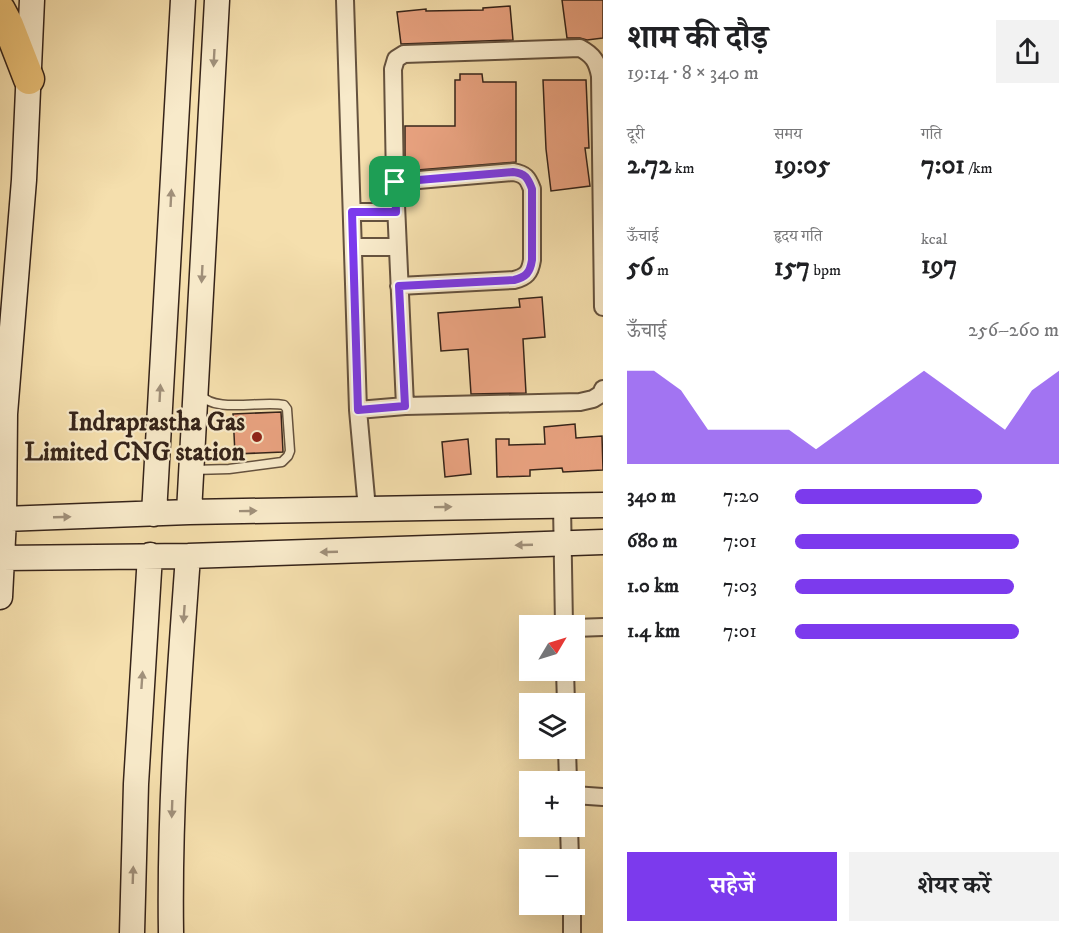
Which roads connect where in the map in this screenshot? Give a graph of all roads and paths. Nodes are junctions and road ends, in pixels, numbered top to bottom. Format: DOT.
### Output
graph roads {
  1 [pos="32,0"];
  2 [pos="183,0"];
  3 [pos="217,0"];
  4 [pos="345,0"];
  5 [pos="0,10"];
  6 [pos="29,80"];
  7 [pos="395,182"];
  8 [pos="352,212"];
  9 [pos="396,212"];
  10 [pos="353,247"];
  11 [pos="398,247"];
  12 [pos="399,286"];
  13 [pos="603,307"];
  14 [pos="196,388"];
  15 [pos="603,389"];
  16 [pos="405,406"];
  17 [pos="358,410"];
  18 [pos="192,470"];
  19 [pos="562,505"];
  20 [pos="603,505"];
  21 [pos="367,508"];
  22 [pos="189,512"];
  23 [pos="154,514"];
  24 [pos="4,519"];
  25 [pos="603,542"];
  26 [pos="562,544"];
  27 [pos="150,555"];
  28 [pos="188,556"];
  29 [pos="3,558"];
  30 [pos="0,597"];
  31 [pos="564,615"];
  32 [pos="603,627"];
  33 [pos="585,628"];
  34 [pos="585,796"];
  35 [pos="603,797"];
  36 [pos="572,915"];
  37 [pos="132,933"];
  38 [pos="171,933"];
  39 [pos="572,933"];
  1 -- 6 [label="street"];
  23 -- 2 [label="street, one-way"];
  3 -- 14 [label="street, one-way"];
  4 -- 8 [label="street"];
  5 -- 6 [label="highway"];
  6 -- 24 [label="street"];
  7 -- 9 [label="street"];
  7 -- 12 [label="street"];
  7 -- 13 [label="street"];
  8 -- 9 [label="street"];
  8 -- 10 [label="street"];
  9 -- 11 [label="street"];
  10 -- 11 [label="street"];
  10 -- 17 [label="street"];
  11 -- 12 [label="street"];
  12 -- 16 [label="street"];
  14 -- 18 [label="street"];
  14 -- 18 [label="lane"];
  15 -- 16 [label="street"];
  16 -- 17 [label="street"];
  17 -- 21 [label="street"];
  18 -- 22 [label="street"];
  19 -- 20 [label="street"];
  21 -- 19 [label="street, one-way"];
  19 -- 26 [label="street"];
  22 -- 21 [label="street, one-way"];
  22 -- 23 [label="street"];
  24 -- 23 [label="street, one-way"];
  24 -- 29 [label="street"];
  25 -- 26 [label="street"];
  26 -- 28 [label="street, one-way"];
  26 -- 31 [label="street"];
  27 -- 28 [label="street"];
  27 -- 29 [label="street"];
  37 -- 27 [label="street, one-way"];
  28 -- 38 [label="street, one-way"];
  29 -- 30 [label="street"];
  32 -- 33 [label="street"];
  34 -- 35 [label="street"];
  36 -- 39 [label="street"];
}
